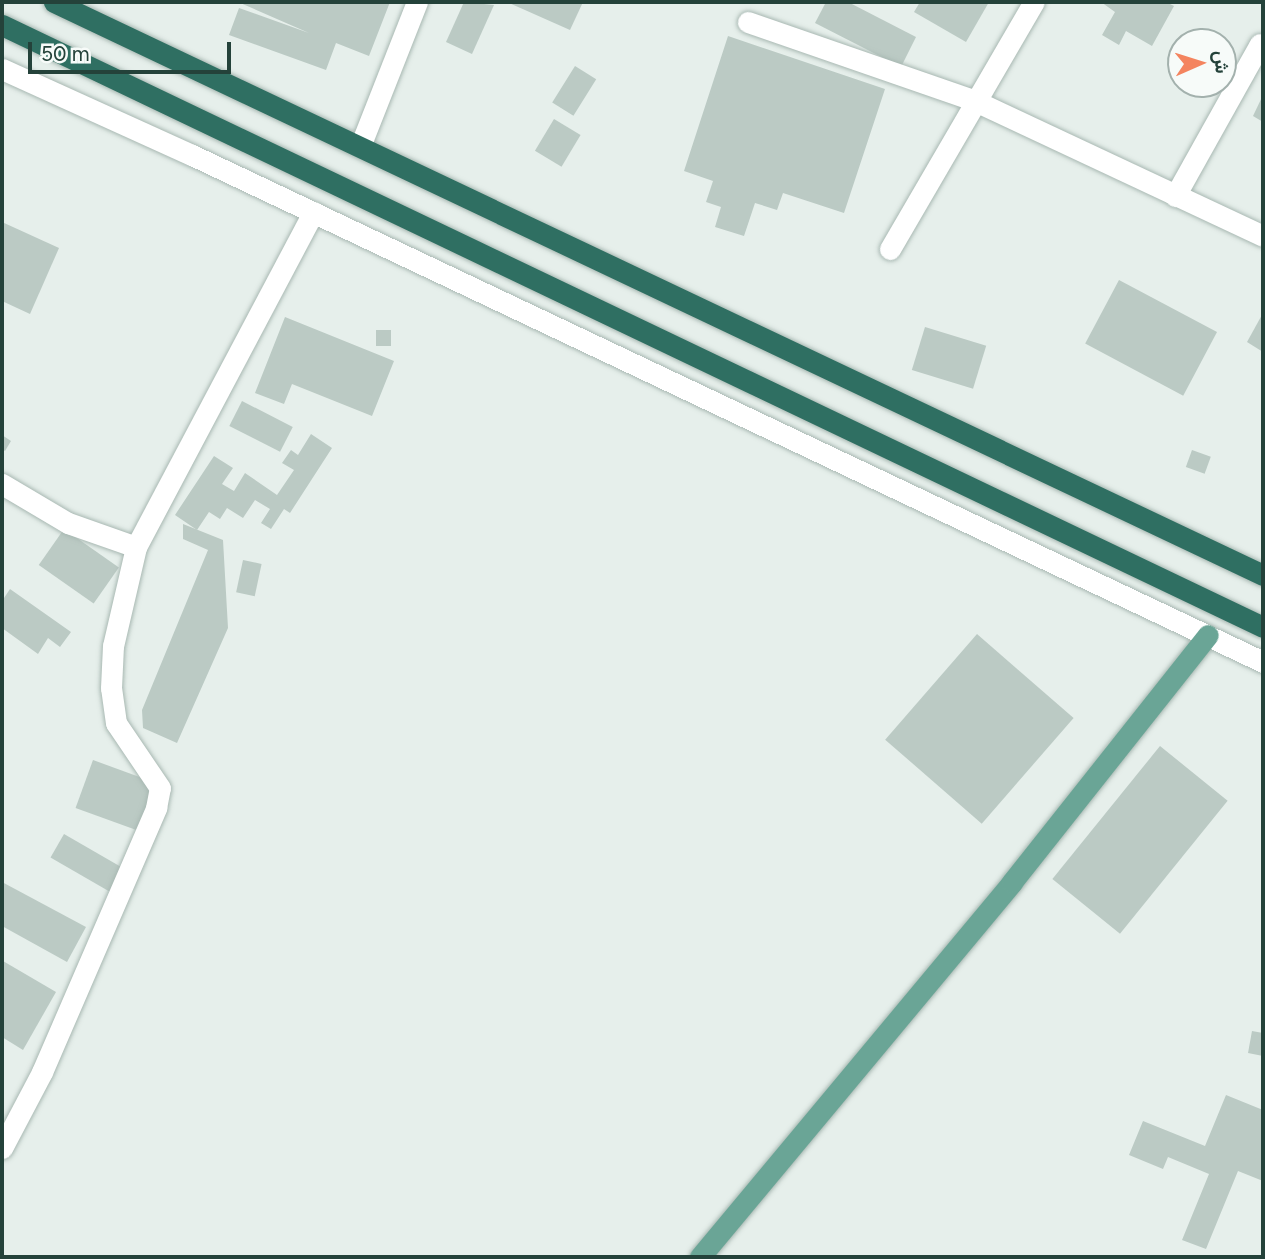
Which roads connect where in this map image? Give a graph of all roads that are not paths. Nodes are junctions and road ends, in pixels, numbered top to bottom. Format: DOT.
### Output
graph roads {
  1 [pos="54,2"];
  2 [pos="416,2"];
  3 [pos="1034,2"];
  4 [pos="748,22"];
  5 [pos="2,25"];
  6 [pos="1260,44"];
  7 [pos="2,69"];
  8 [pos="973,100"];
  9 [pos="362,144"];
  10 [pos="1175,196"];
  11 [pos="313,212"];
  12 [pos="1263,236"];
  13 [pos="890,249"];
  14 [pos="2,484"];
  15 [pos="136,547"];
  16 [pos="1263,575"];
  17 [pos="1263,627"];
  18 [pos="1208,635"];
  19 [pos="1263,662"];
  20 [pos="2,1148"];
  21 [pos="700,1257"];
  1 -- 9 [label="highway"];
  2 -- 9 [label="street"];
  3 -- 8 [label="street"];
  4 -- 8 [label="street"];
  5 -- 17 [label="highway"];
  6 -- 10 [label="street"];
  7 -- 11 [label="street"];
  8 -- 10 [label="street"];
  8 -- 13 [label="street"];
  9 -- 16 [label="highway"];
  10 -- 12 [label="street"];
  11 -- 15 [label="street"];
  11 -- 18 [label="street"];
  14 -- 15 [label="street"];
  15 -- 20 [label="street"];
  18 -- 19 [label="street"];
  18 -- 21 [label="main road"];
}
